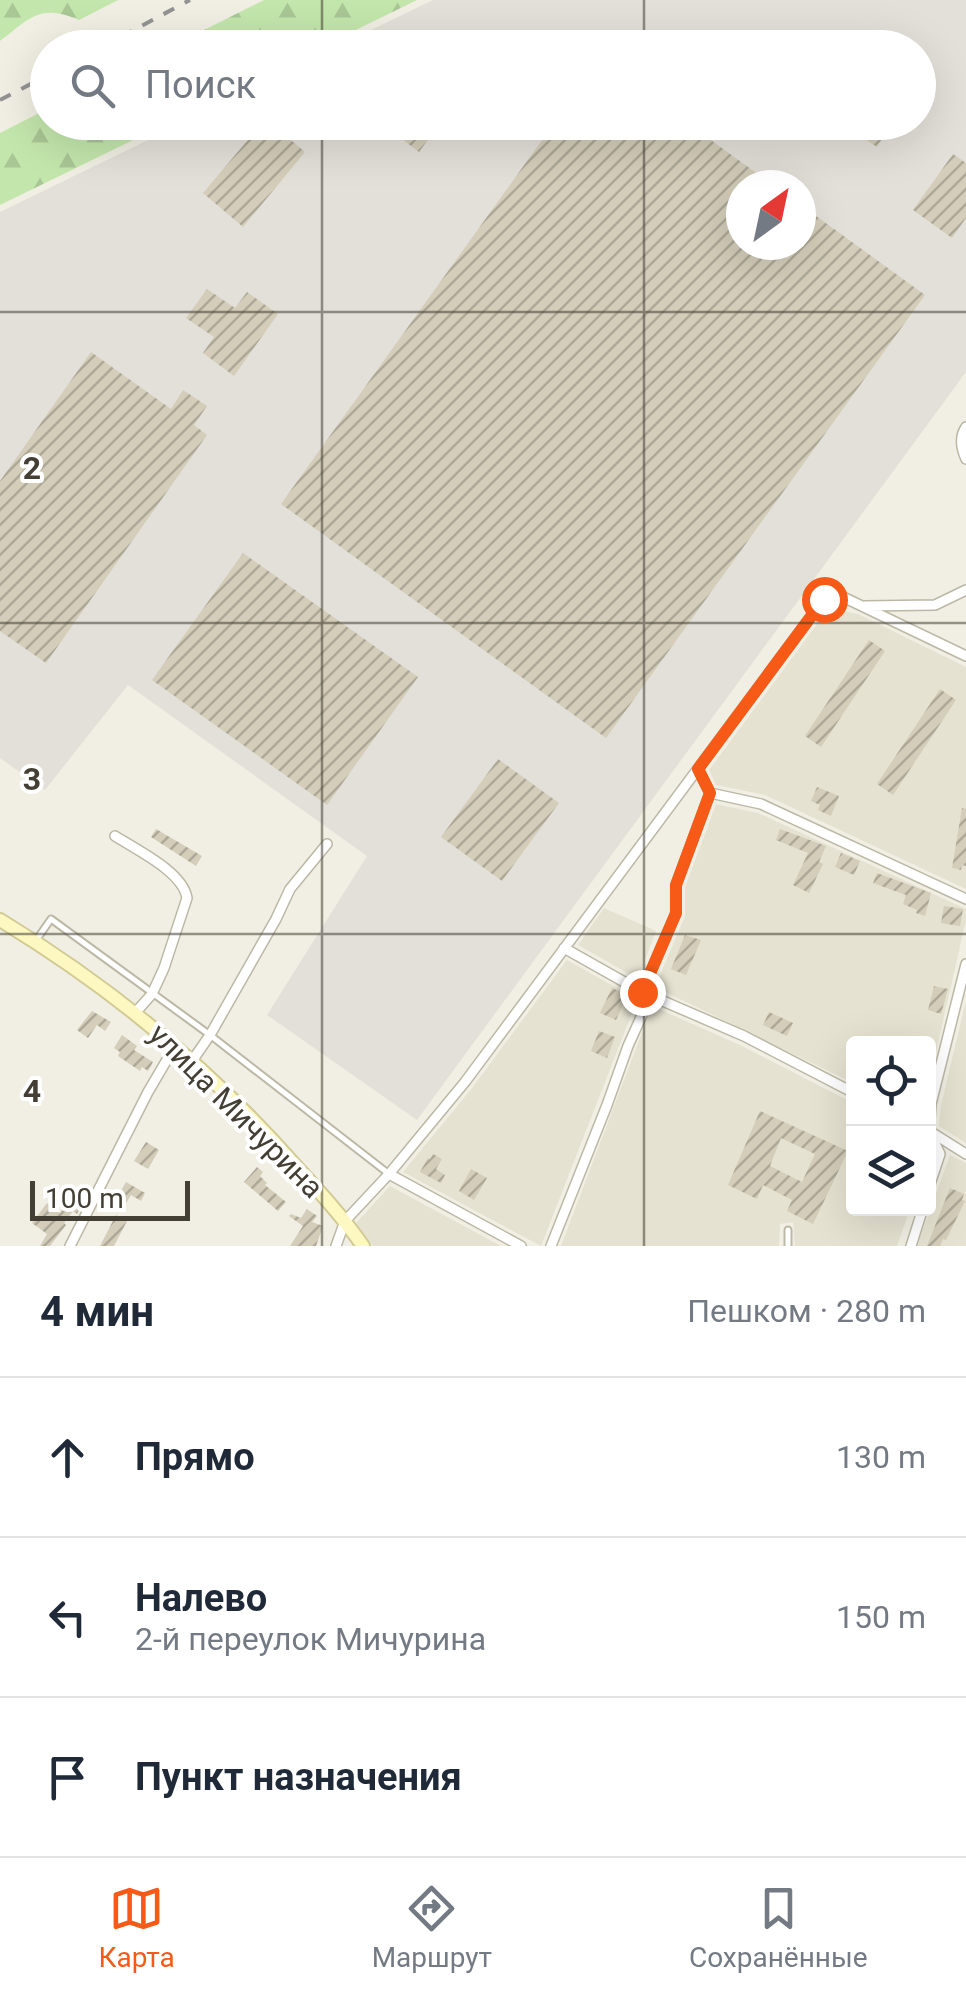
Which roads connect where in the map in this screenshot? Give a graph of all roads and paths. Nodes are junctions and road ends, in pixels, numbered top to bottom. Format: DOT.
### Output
graph roads {
  1 [pos="966,426"];
  2 [pos="966,458"];
  3 [pos="966,590"];
  4 [pos="862,606"];
  5 [pos="966,656"];
  6 [pos="698,769"];
  7 [pos="710,793"];
  8 [pos="115,836"];
  9 [pos="327,844"];
  10 [pos="966,899"];
  11 [pos="0,920"];
  12 [pos="36,941"];
  13 [pos="564,948"];
  14 [pos="966,964"];
  15 [pos="642,992"];
  16 [pos="152,994"];
  17 [pos="136,1014"];
  18 [pos="210,1035"];
  19 [pos="175,1046"];
  20 [pos="192,1061"];
  21 [pos="846,1089"];
  22 [pos="929,1126"];
  23 [pos="936,1135"];
  24 [pos="966,1154"];
  25 [pos="388,1174"];
  26 [pos="920,1216"];
  27 [pos="345,1221"];
  28 [pos="788,1230"];
  29 [pos="70,1246"];
  30 [pos="336,1246"];
  31 [pos="362,1246"];
  32 [pos="521,1246"];
  33 [pos="551,1246"];
  34 [pos="788,1246"];
  35 [pos="910,1246"];
  1 -- 2 [label="street"];
  3 -- 4 [label="street"];
  4 -- 5 [label="street"];
  4 -- 6 [label="street"];
  6 -- 7 [label="street"];
  6 -- 13 [label="street"];
  7 -- 10 [label="street"];
  7 -- 15 [label="street"];
  8 -- 16 [label="street"];
  9 -- 18 [label="street"];
  11 -- 12 [label="main road, улица Мичурина"];
  12 -- 16 [label="lane"];
  12 -- 17 [label="main road, улица Мичурина"];
  13 -- 15 [label="street"];
  13 -- 25 [label="street"];
  14 -- 22 [label="street"];
  15 -- 21 [label="street"];
  15 -- 33 [label="street"];
  16 -- 17 [label="street"];
  16 -- 18 [label="lane"];
  17 -- 19 [label="main road, улица Мичурина"];
  18 -- 20 [label="street"];
  18 -- 25 [label="lane"];
  19 -- 20 [label="main road, улица Мичурина"];
  19 -- 29 [label="street"];
  20 -- 27 [label="main road, улица Мичурина"];
  23 -- 24 [label="street"];
  25 -- 27 [label="street"];
  25 -- 32 [label="street"];
  26 -- 35 [label="street"];
  27 -- 30 [label="street"];
  27 -- 31 [label="main road, улица Мичурина"];
  28 -- 34 [label="lane"];
}
